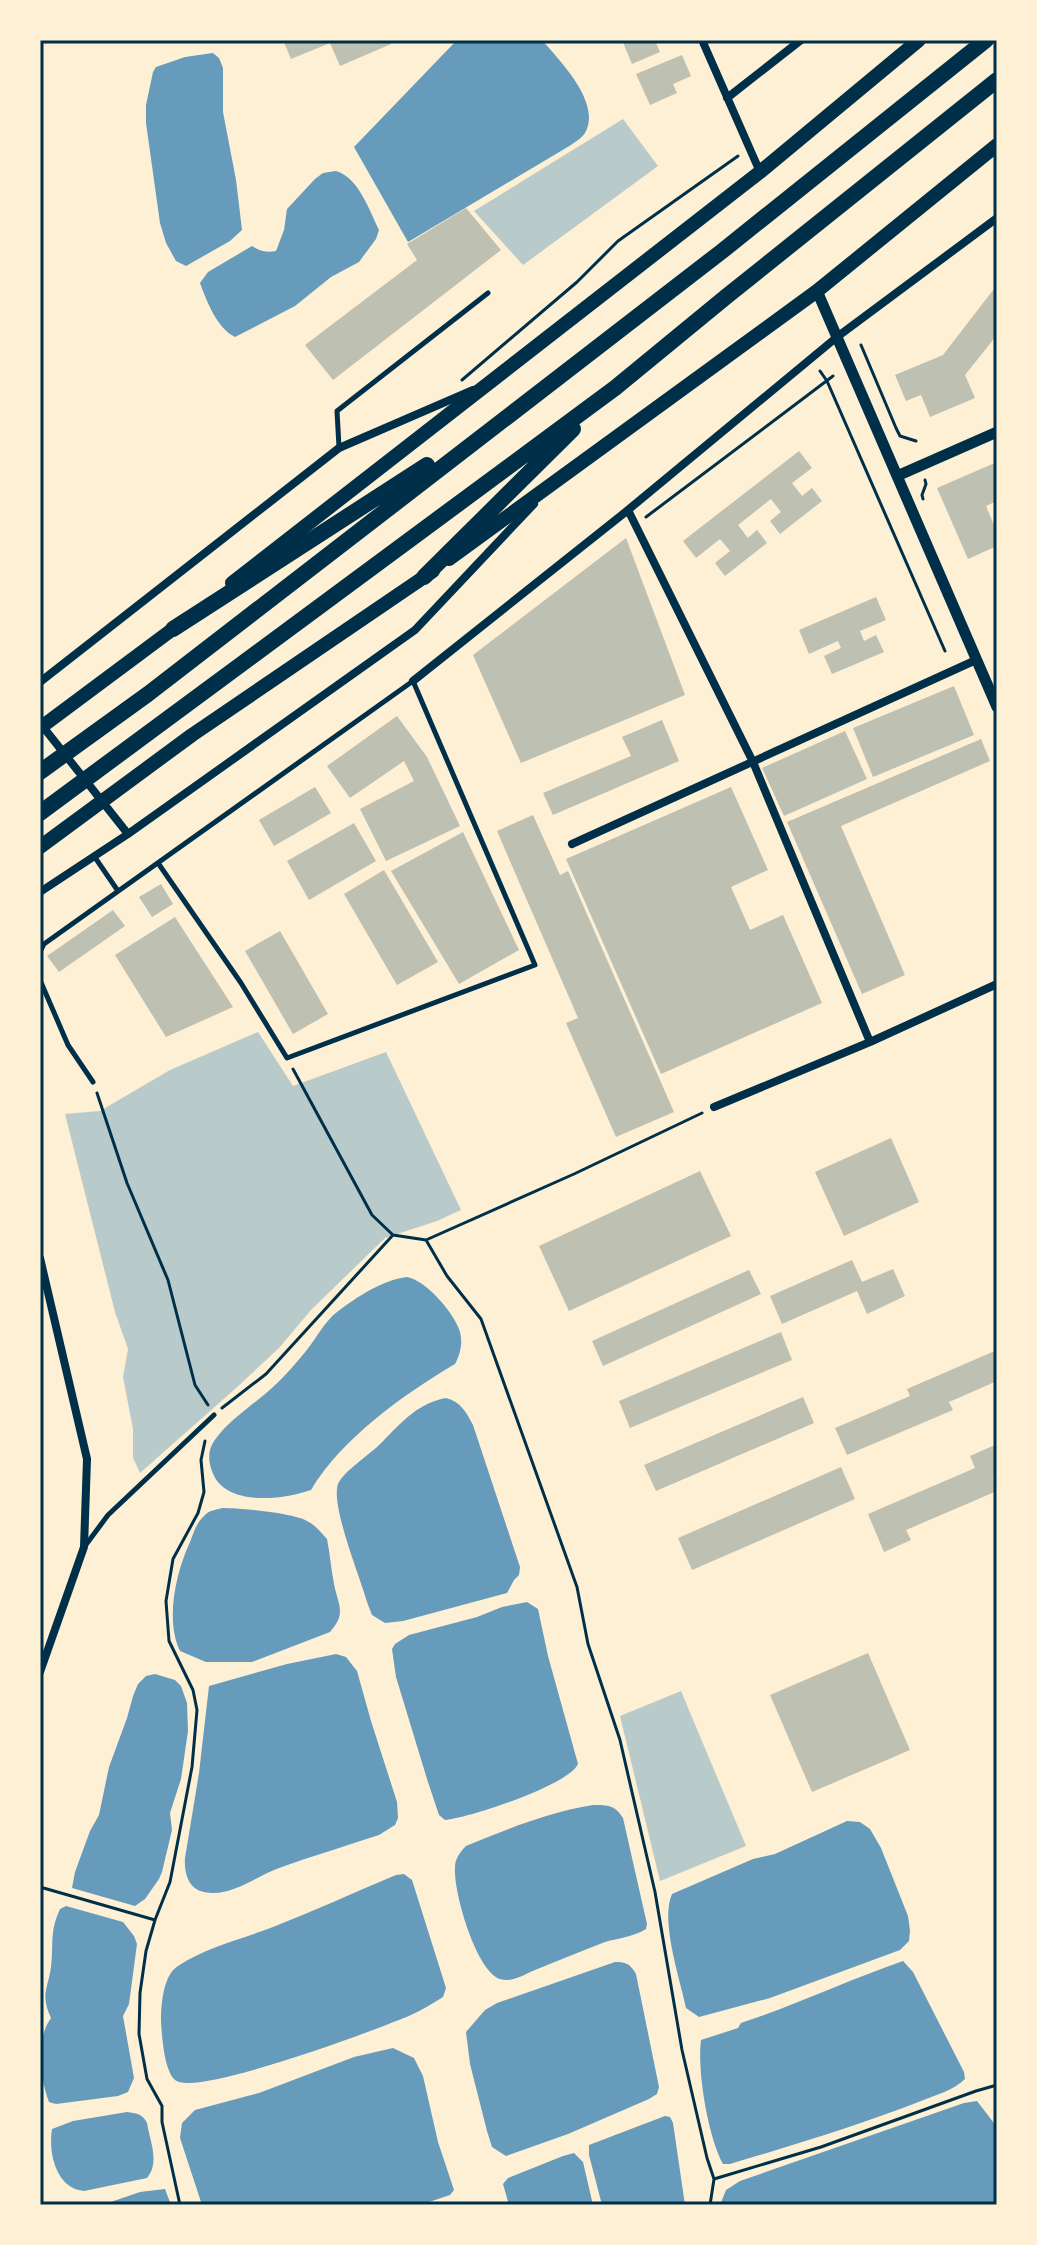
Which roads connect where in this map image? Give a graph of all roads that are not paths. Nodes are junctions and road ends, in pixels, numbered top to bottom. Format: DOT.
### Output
graph roads {
  1 [pos="702,40"];
  2 [pos="801,40"];
  3 [pos="919,40"];
  4 [pos="986,40"];
  5 [pos="997,80"];
  6 [pos="727,98"];
  7 [pos="997,145"];
  8 [pos="760,172"];
  9 [pos="997,218"];
  10 [pos="817,291"];
  11 [pos="488,293"];
  12 [pos="837,337"];
  13 [pos="488,383"];
  14 [pos="615,388"];
  15 [pos="519,406"];
  16 [pos="997,432"];
  17 [pos="339,448"];
  18 [pos="897,476"];
  19 [pos="553,483"];
  20 [pos="628,510"];
  21 [pos="424,577"];
  22 [pos="173,629"];
  23 [pos="976,660"];
  24 [pos="413,681"];
  25 [pos="40,682"];
  26 [pos="997,707"];
  27 [pos="40,722"];
  28 [pos="40,728"];
  29 [pos="753,762"];
  30 [pos="40,772"];
  31 [pos="40,813"];
  32 [pos="128,834"];
  33 [pos="572,844"];
  34 [pos="40,847"];
  35 [pos="94,856"];
  36 [pos="158,863"];
  37 [pos="118,891"];
  38 [pos="40,892"];
  39 [pos="40,952"];
  40 [pos="40,980"];
  41 [pos="997,984"];
  42 [pos="870,1042"];
  43 [pos="93,1082"];
  44 [pos="714,1107"];
  45 [pos="40,1258"];
  46 [pos="214,1415"];
  47 [pos="84,1547"];
  48 [pos="40,1672"];
  1 -- 6 [label="street"];
  2 -- 6 [label="street"];
  3 -- 8 [label="main road"];
  4 -- 15 [label="highway"];
  5 -- 14 [label="highway"];
  6 -- 8 [label="street"];
  7 -- 10 [label="main road"];
  8 -- 13 [label="main road"];
  9 -- 12 [label="street"];
  10 -- 12 [label="street"];
  10 -- 19 [label="main road"];
  11 -- 17 [label="lane"];
  12 -- 18 [label="street"];
  12 -- 20 [label="street"];
  13 -- 17 [label="street"];
  13 -- 22 [label="main road"];
  14 -- 21 [label="highway"];
  14 -- 31 [label="highway"];
  15 -- 22 [label="highway"];
  15 -- 30 [label="highway"];
  16 -- 18 [label="street"];
  17 -- 25 [label="street"];
  18 -- 23 [label="street"];
  19 -- 21 [label="main road"];
  19 -- 32 [label="street"];
  20 -- 24 [label="street"];
  20 -- 29 [label="street"];
  21 -- 34 [label="main road"];
  22 -- 28 [label="main road"];
  23 -- 26 [label="street"];
  23 -- 29 [label="street"];
  24 -- 36 [label="lane"];
  24 -- 36 [label="lane"];
  27 -- 32 [label="street"];
  29 -- 33 [label="street"];
  29 -- 42 [label="street"];
  32 -- 35 [label="street"];
  35 -- 37 [label="lane"];
  35 -- 38 [label="street"];
  36 -- 37 [label="lane"];
  37 -- 39 [label="lane"];
  40 -- 43 [label="lane"];
  41 -- 42 [label="street"];
  42 -- 44 [label="street"];
  45 -- 47 [label="street"];
  46 -- 47 [label="lane"];
  47 -- 48 [label="street"];
}
